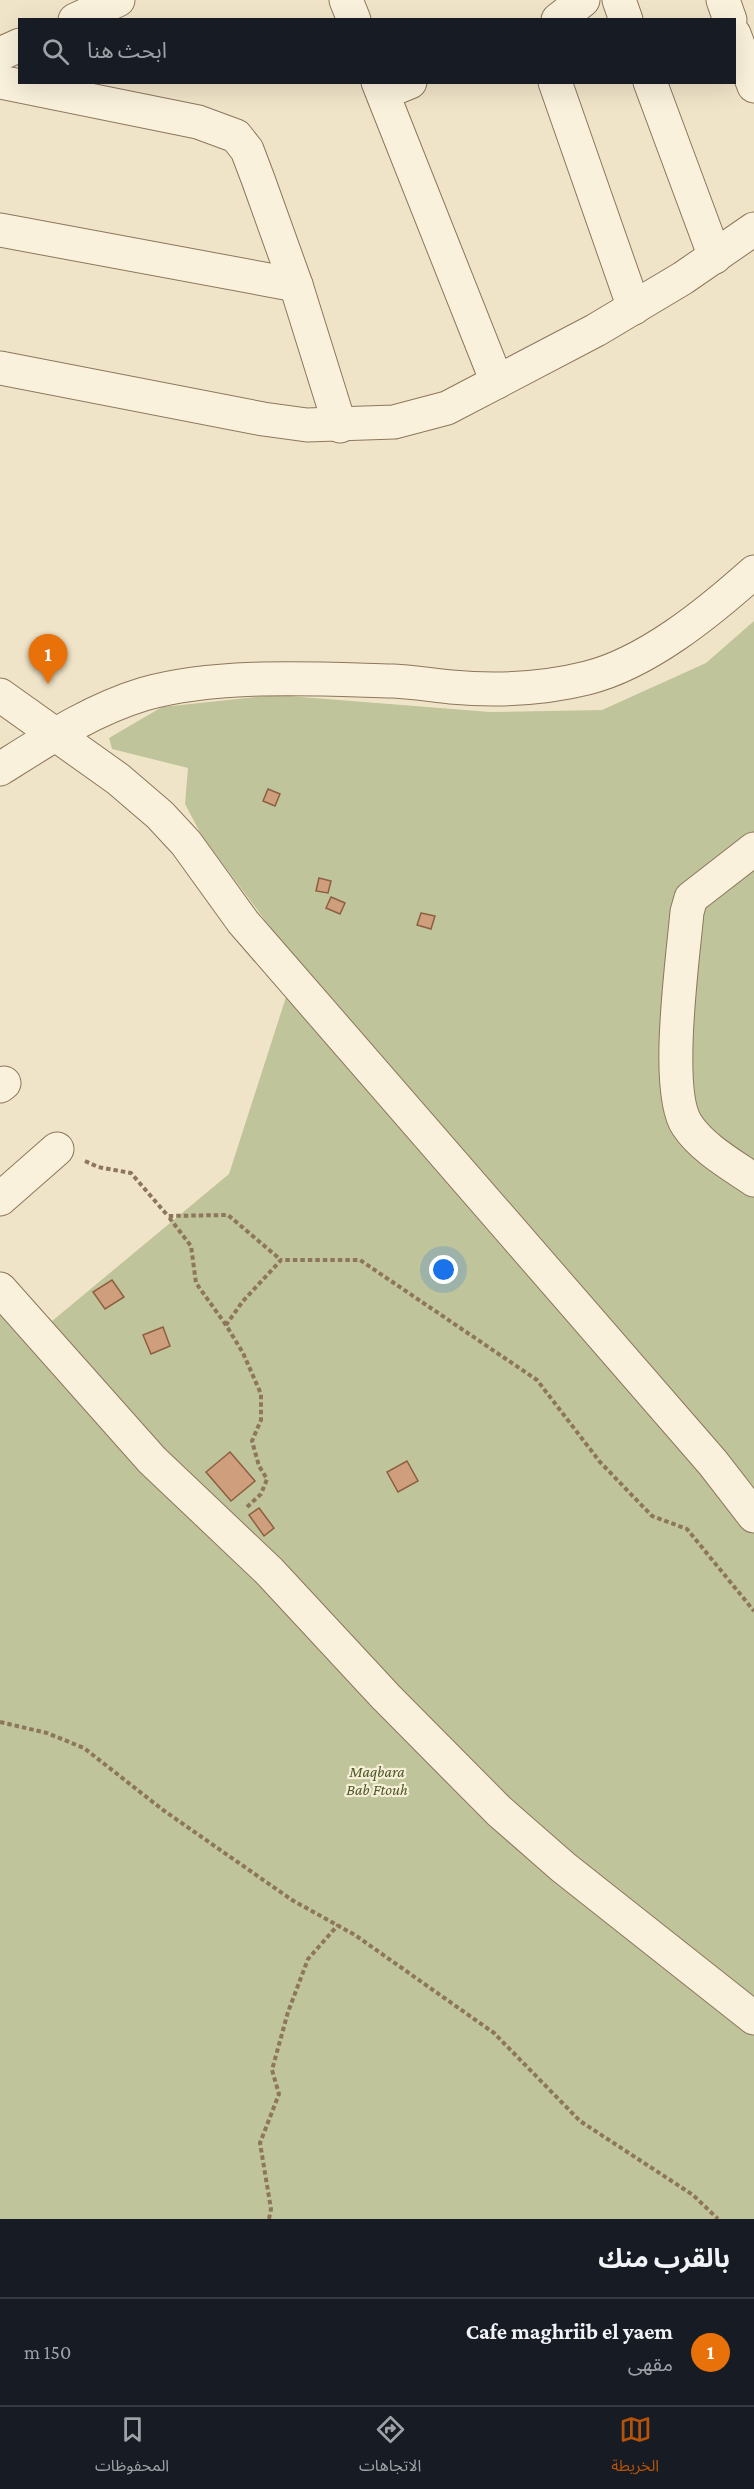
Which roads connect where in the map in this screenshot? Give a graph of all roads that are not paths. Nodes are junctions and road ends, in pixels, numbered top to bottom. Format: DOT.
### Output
graph roads {
  1 [pos="118,0"];
  2 [pos="346,0"];
  3 [pos="583,0"];
  4 [pos="619,0"];
  5 [pos="723,0"];
  6 [pos="79,18"];
  7 [pos="353,18"];
  8 [pos="560,18"];
  9 [pos="625,18"];
  10 [pos="728,18"];
  11 [pos="736,37"];
  12 [pos="18,46"];
  13 [pos="0,54"];
  14 [pos="0,82"];
  15 [pos="556,84"];
  16 [pos="651,84"];
  17 [pos="390,86"];
  18 [pos="754,86"];
  19 [pos="754,229"];
  20 [pos="0,230"];
  21 [pos="715,257"];
  22 [pos="296,285"];
  23 [pos="634,308"];
  24 [pos="0,368"];
  25 [pos="497,382"];
  26 [pos="340,426"];
  27 [pos="754,572"];
  28 [pos="0,695"];
  29 [pos="56,733"];
  30 [pos="0,769"];
  31 [pos="754,849"];
  32 [pos="57,1149"];
  33 [pos="754,1180"];
  34 [pos="0,1199"];
  35 [pos="0,1289"];
  36 [pos="754,1516"];
  37 [pos="754,2018"];
  1 -- 6 [label="street"];
  2 -- 7 [label="street"];
  3 -- 8 [label="street"];
  4 -- 9 [label="street"];
  5 -- 10 [label="street"];
  11 -- 18 [label="street"];
  12 -- 13 [label="street"];
  14 -- 22 [label="street"];
  15 -- 23 [label="street"];
  16 -- 21 [label="street"];
  17 -- 25 [label="street"];
  19 -- 21 [label="street"];
  20 -- 22 [label="street"];
  21 -- 23 [label="street"];
  22 -- 26 [label="street"];
  23 -- 25 [label="street"];
  24 -- 26 [label="street"];
  25 -- 26 [label="street"];
  27 -- 29 [label="street"];
  28 -- 29 [label="street"];
  29 -- 30 [label="street"];
  29 -- 36 [label="street"];
  31 -- 33 [label="street"];
  32 -- 34 [label="street"];
  35 -- 37 [label="street"];
}
